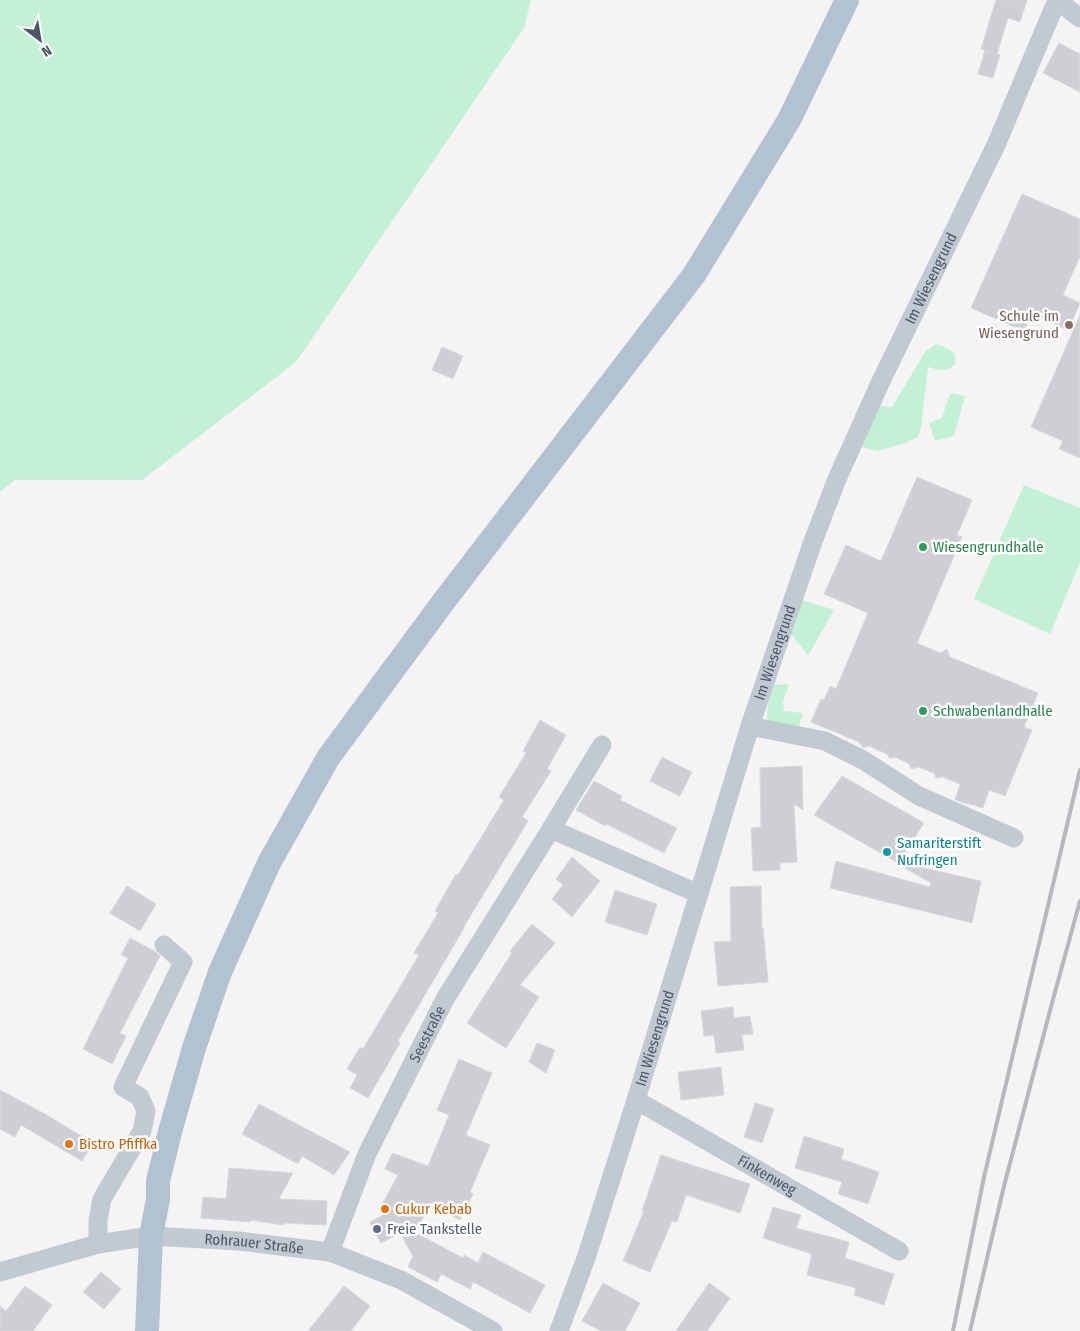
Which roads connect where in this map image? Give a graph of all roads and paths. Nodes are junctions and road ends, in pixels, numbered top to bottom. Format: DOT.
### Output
graph roads {
  1 [pos="847,0"];
  2 [pos="1057,0"];
  3 [pos="1080,18"];
  4 [pos="750,726"];
  5 [pos="602,744"];
  6 [pos="551,829"];
  7 [pos="1014,838"];
  8 [pos="699,894"];
  9 [pos="164,945"];
  10 [pos="636,1100"];
  11 [pos="151,1236"];
  12 [pos="98,1244"];
  13 [pos="898,1251"];
  14 [pos="330,1252"];
  15 [pos="1,1270"];
  16 [pos="147,1331"];
  17 [pos="493,1331"];
  18 [pos="559,1331"];
  1 -- 11 [label="main road"];
  2 -- 3 [label="street"];
  2 -- 4 [label="street, Im Wiesengrund"];
  4 -- 7 [label="street"];
  4 -- 8 [label="street, Im Wiesengrund"];
  5 -- 6 [label="street, Seestraße"];
  6 -- 8 [label="street"];
  6 -- 14 [label="street, Seestraße"];
  8 -- 10 [label="street, Im Wiesengrund"];
  9 -- 12 [label="street"];
  10 -- 13 [label="street, Finkenweg"];
  10 -- 18 [label="street, Im Wiesengrund"];
  11 -- 12 [label="street, Rohrauer Straße"];
  11 -- 14 [label="street, Rohrauer Straße"];
  11 -- 16 [label="main road"];
  12 -- 15 [label="street, Rohrauer Straße"];
  14 -- 17 [label="street, Rohrauer Straße"];
}
